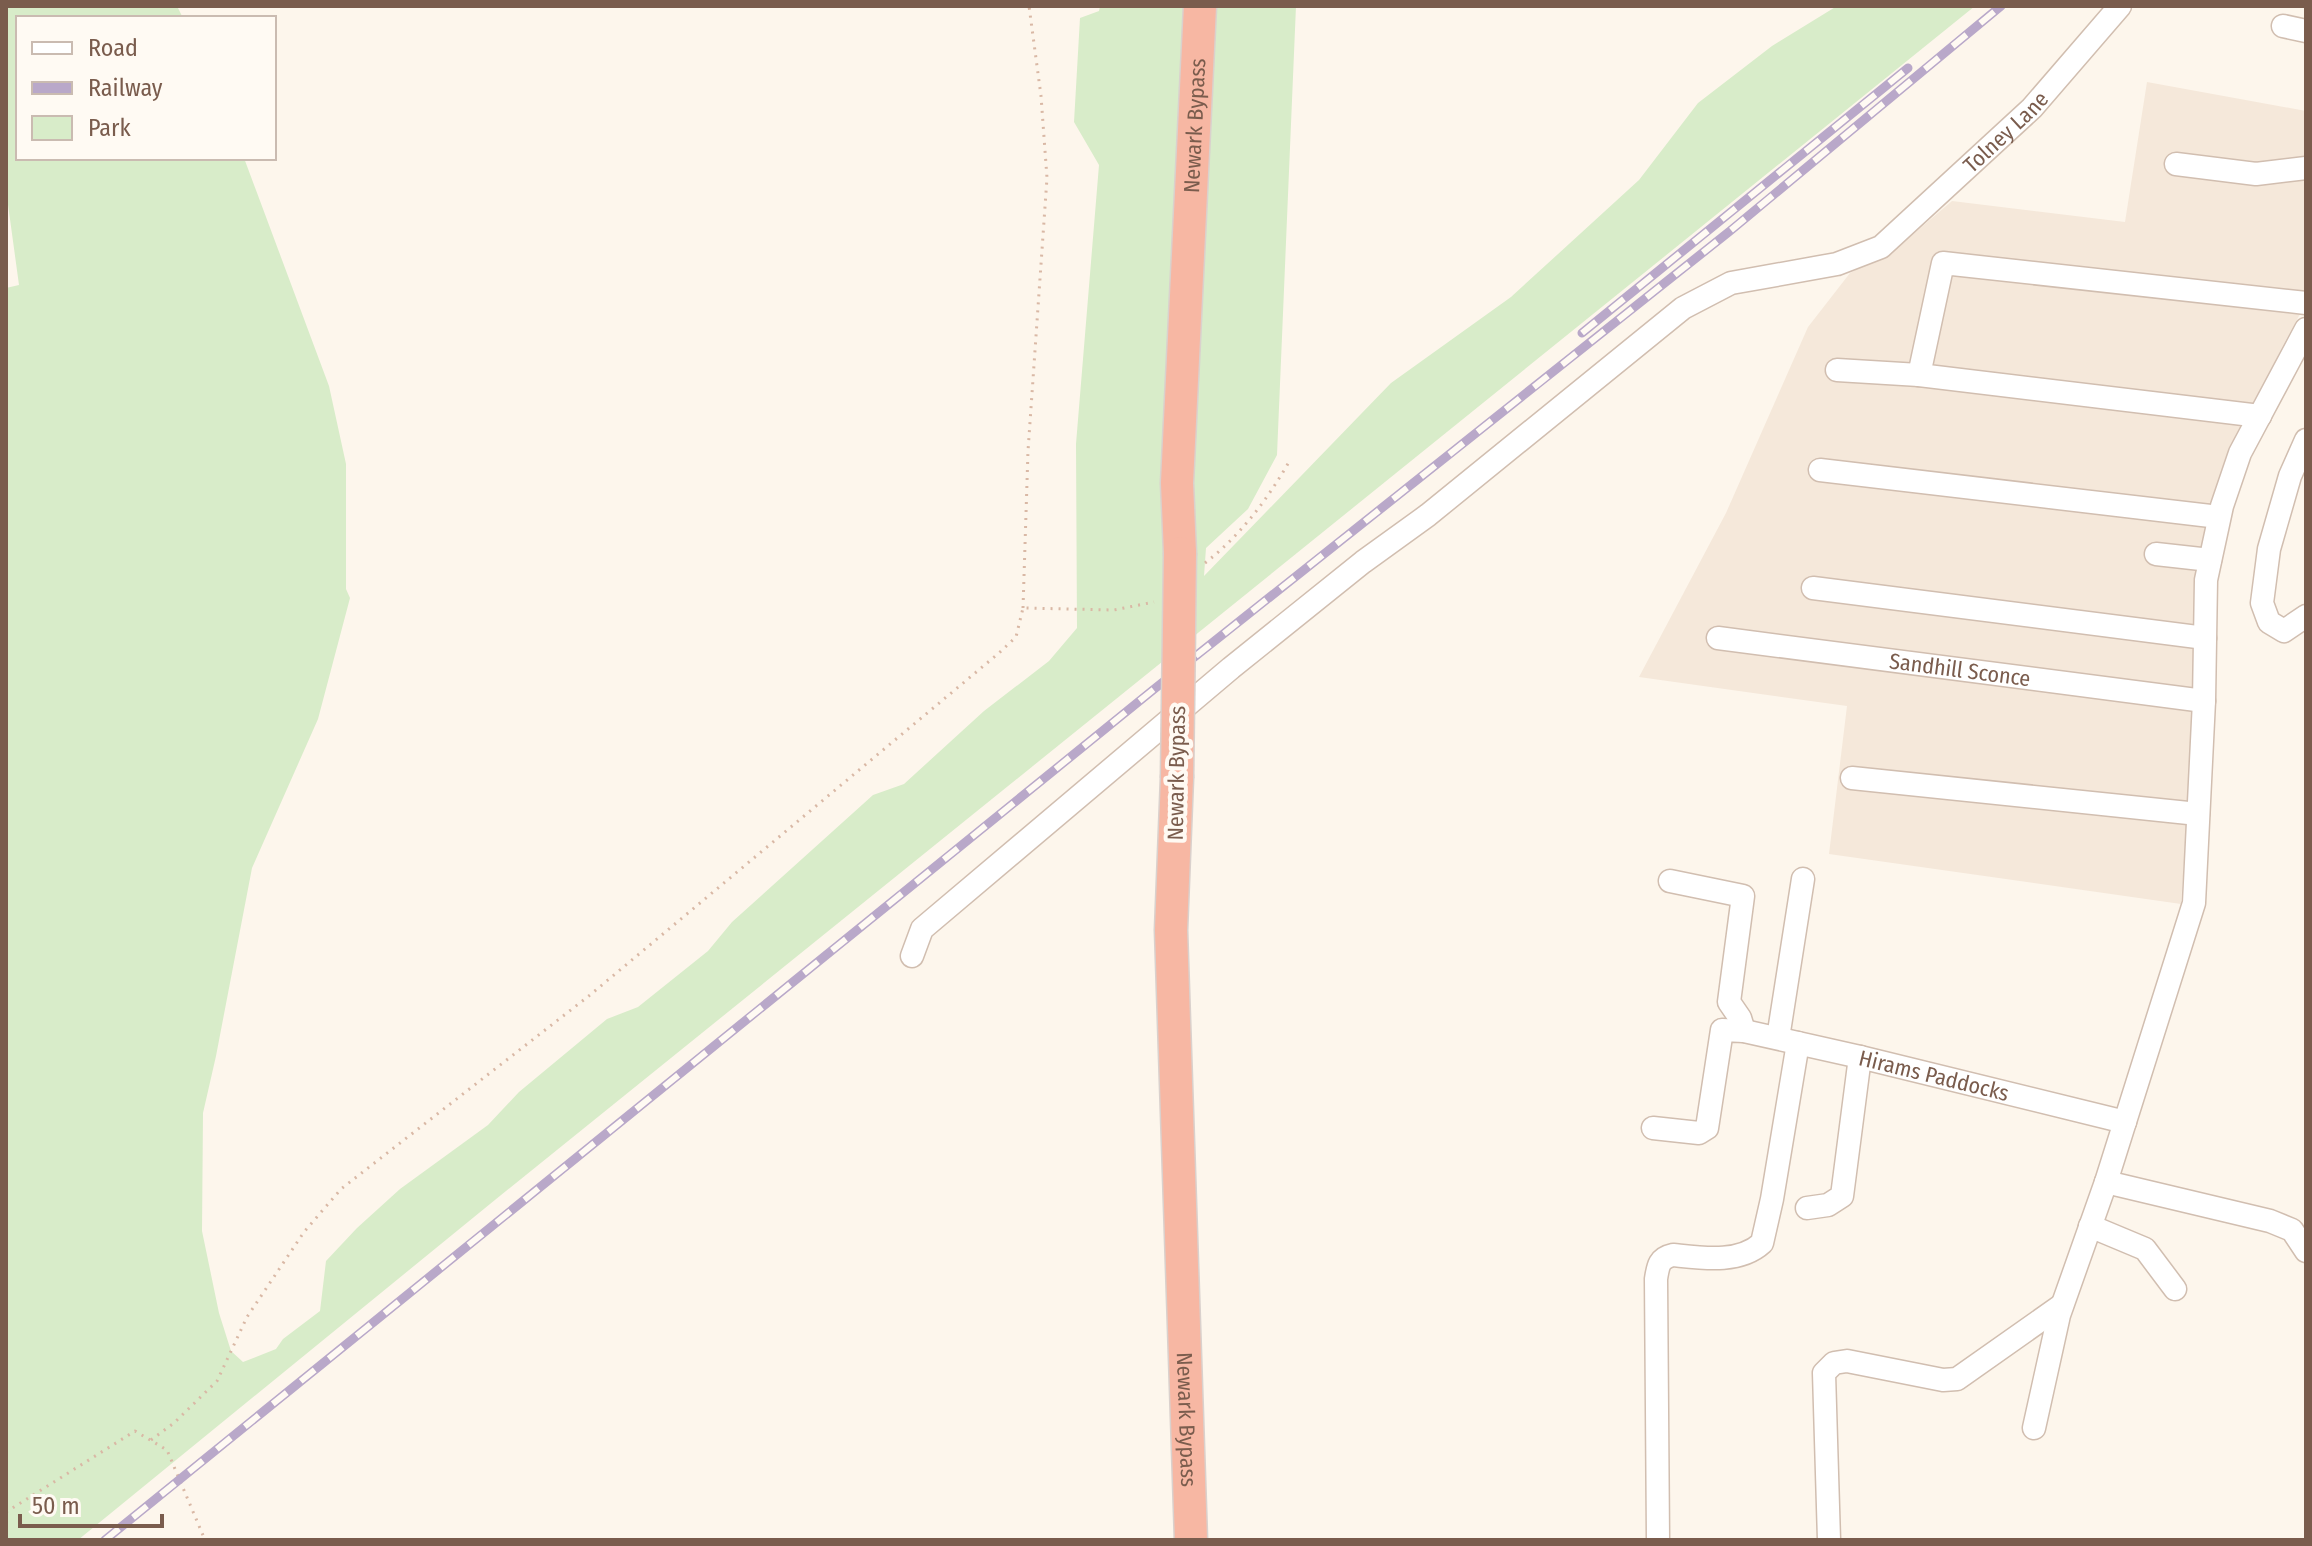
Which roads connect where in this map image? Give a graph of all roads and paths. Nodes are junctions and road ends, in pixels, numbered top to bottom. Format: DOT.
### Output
graph roads {
  1 [pos="1029,6"];
  2 [pos="1200,6"];
  3 [pos="2120,6"];
  4 [pos="2283,26"];
  5 [pos="2306,31"];
  6 [pos="2176,164"];
  7 [pos="2306,168"];
  8 [pos="2306,303"];
  9 [pos="2306,329"];
  10 [pos="1837,370"];
  11 [pos="1919,375"];
  12 [pos="2260,416"];
  13 [pos="2306,440"];
  14 [pos="1289,462"];
  15 [pos="1820,470"];
  16 [pos="2219,517"];
  17 [pos="2156,554"];
  18 [pos="1190,560"];
  19 [pos="2210,560"];
  20 [pos="1813,588"];
  21 [pos="1164,594"];
  22 [pos="1023,608"];
  23 [pos="2306,616"];
  24 [pos="1718,638"];
  25 [pos="2205,638"];
  26 [pos="2204,701"];
  27 [pos="1852,778"];
  28 [pos="2198,814"];
  29 [pos="1803,879"];
  30 [pos="1670,881"];
  31 [pos="912,956"];
  32 [pos="1744,1031"];
  33 [pos="1788,1041"];
  34 [pos="1860,1057"];
  35 [pos="2125,1122"];
  36 [pos="1653,1128"];
  37 [pos="2106,1182"];
  38 [pos="1807,1208"];
  39 [pos="2090,1226"];
  40 [pos="2306,1251"];
  41 [pos="2175,1289"];
  42 [pos="2062,1305"];
  43 [pos="2034,1428"];
  44 [pos="151,1440"];
  45 [pos="6,1512"];
  46 [pos="205,1540"];
  47 [pos="1191,1540"];
  48 [pos="1658,1540"];
  49 [pos="1829,1540"];
  1 -- 22 [label="path"];
  2 -- 18 [label="highway, Newark Bypass"];
  3 -- 31 [label="street, Tolney Lane"];
  4 -- 5 [label="street"];
  6 -- 7 [label="street"];
  8 -- 11 [label="street"];
  9 -- 12 [label="street"];
  10 -- 11 [label="street"];
  11 -- 12 [label="street"];
  12 -- 16 [label="street"];
  13 -- 23 [label="street"];
  14 -- 18 [label="path"];
  15 -- 16 [label="street"];
  16 -- 19 [label="street"];
  17 -- 19 [label="street"];
  18 -- 47 [label="highway, Newark Bypass, bridge"];
  19 -- 25 [label="street"];
  20 -- 25 [label="street"];
  21 -- 22 [label="path"];
  22 -- 44 [label="path"];
  24 -- 26 [label="street, Sandhill Sconce"];
  25 -- 26 [label="street"];
  26 -- 28 [label="street"];
  27 -- 28 [label="street"];
  28 -- 35 [label="street"];
  29 -- 33 [label="street"];
  30 -- 32 [label="street"];
  32 -- 33 [label="street, Hirams Paddocks"];
  32 -- 36 [label="street"];
  33 -- 34 [label="street, Hirams Paddocks"];
  33 -- 48 [label="street"];
  34 -- 35 [label="street, Hirams Paddocks"];
  34 -- 38 [label="street"];
  35 -- 37 [label="street"];
  37 -- 39 [label="street"];
  37 -- 40 [label="street"];
  39 -- 41 [label="street"];
  39 -- 42 [label="street"];
  42 -- 43 [label="street"];
  42 -- 49 [label="street"];
  44 -- 45 [label="path"];
  44 -- 46 [label="path"];
}
